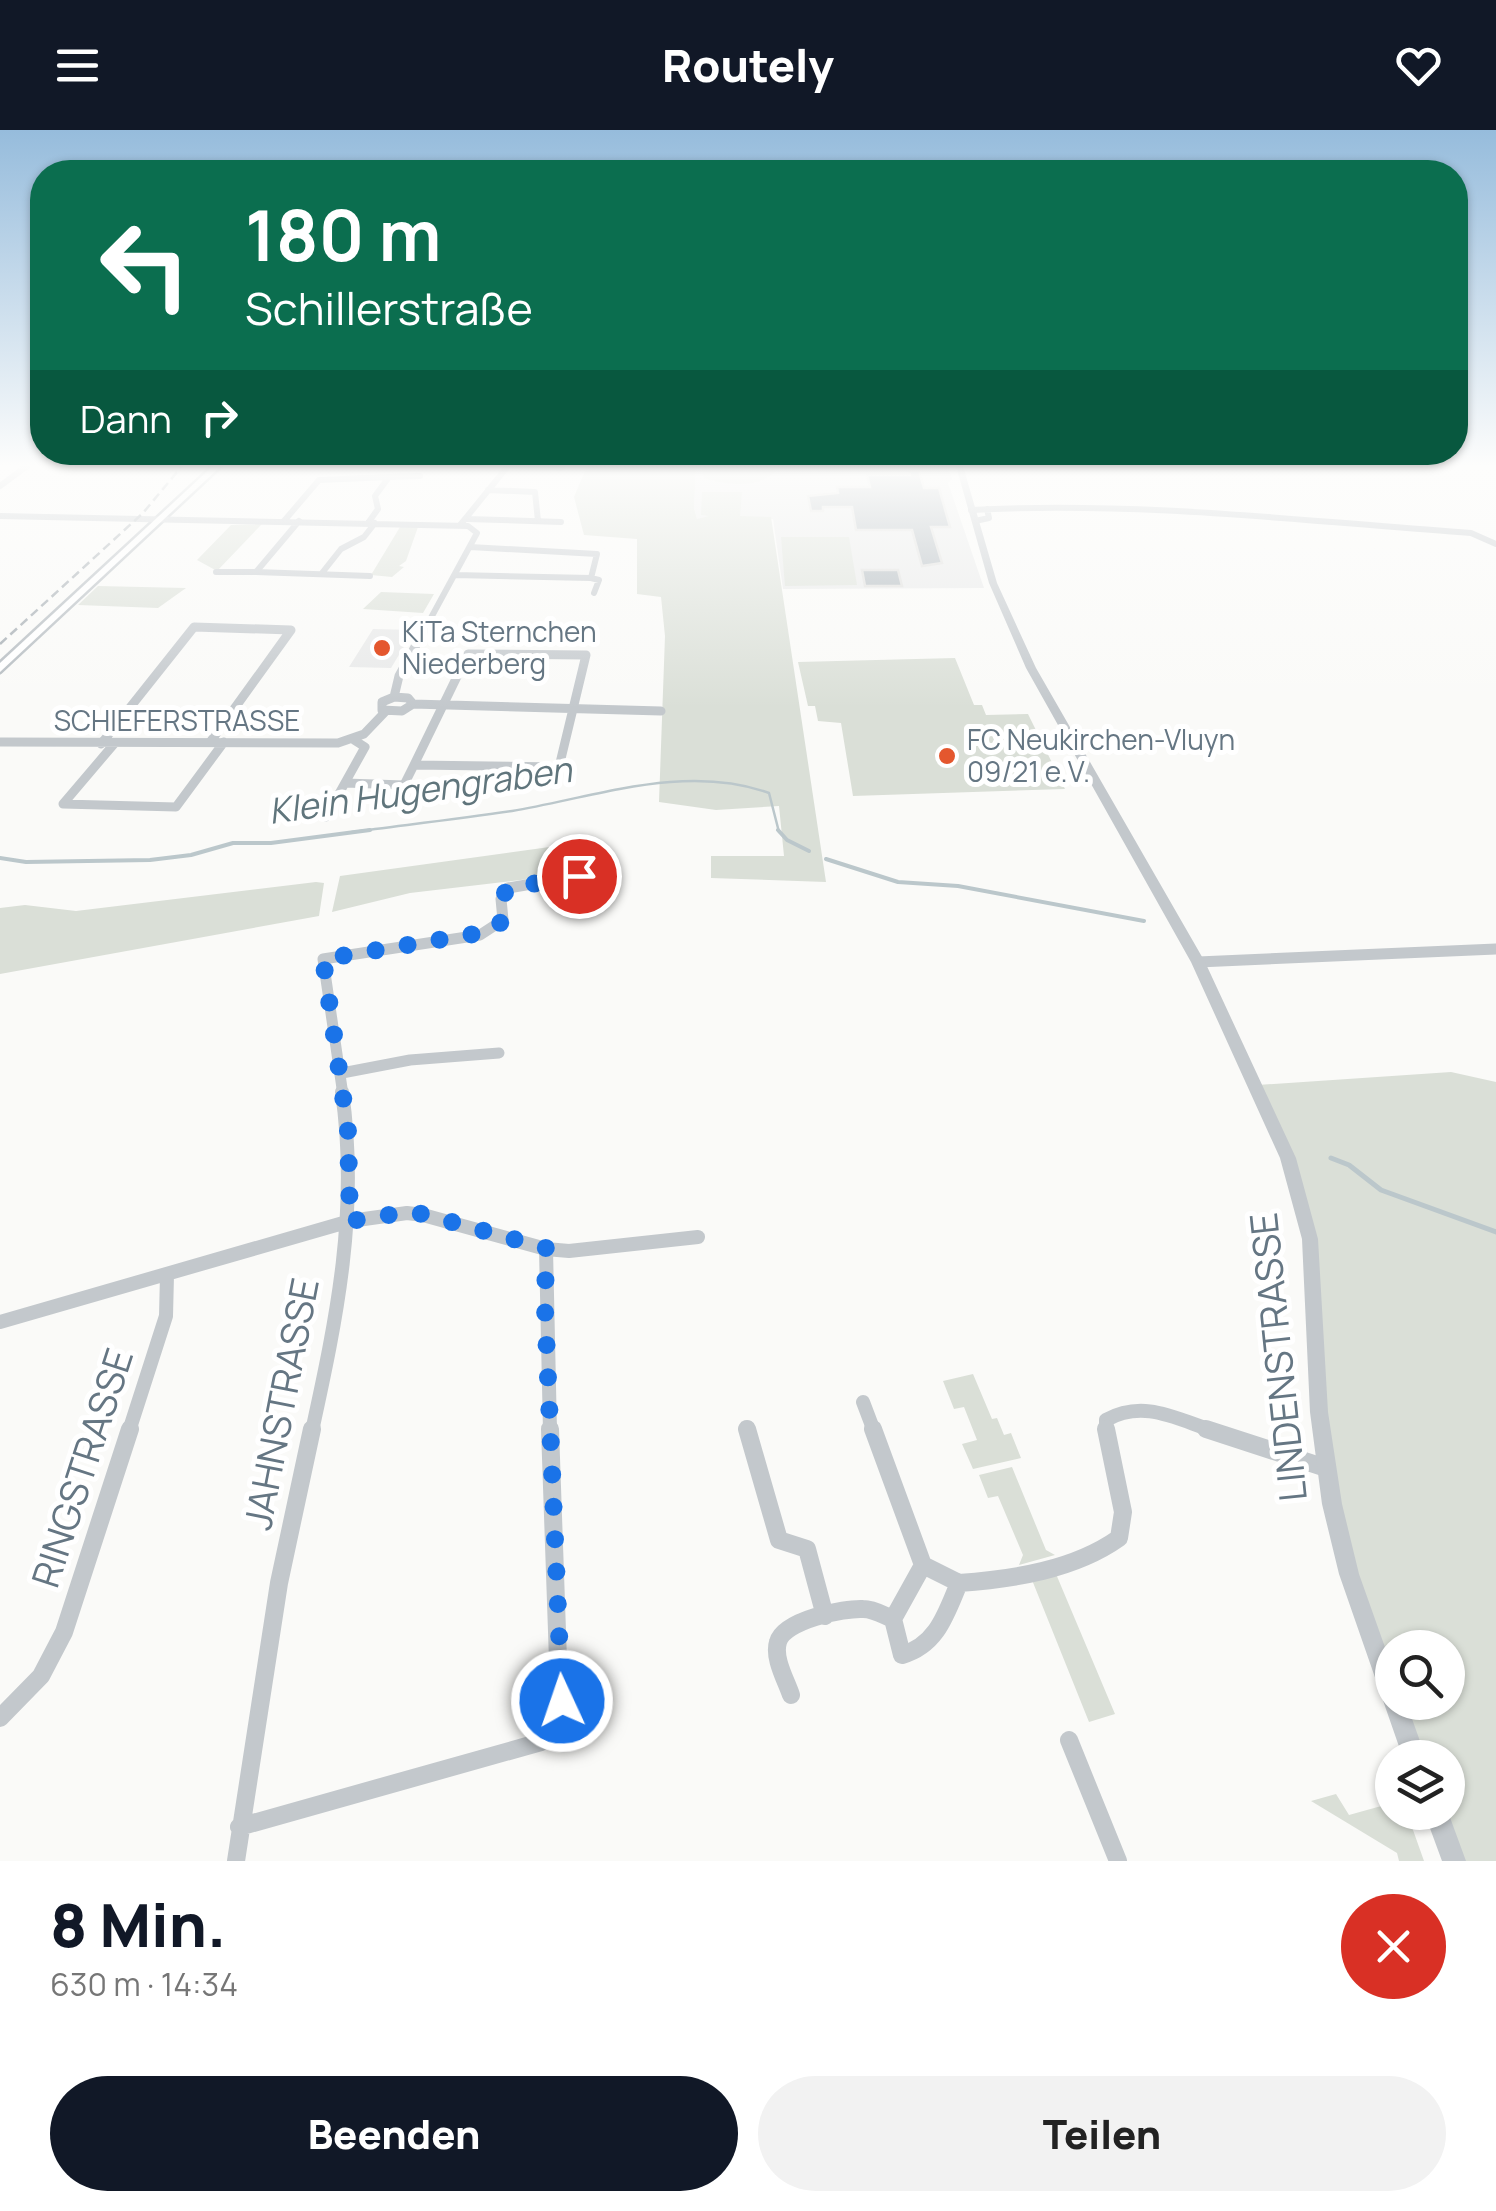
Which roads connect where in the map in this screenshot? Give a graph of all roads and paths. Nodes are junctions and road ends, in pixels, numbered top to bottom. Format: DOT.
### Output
graph roads {
  1 [pos="470,546"];
  2 [pos="126,547"];
  3 [pos="277,547"];
  4 [pos="345,547"];
  5 [pos="482,547"];
  6 [pos="983,547"];
  7 [pos="216,572"];
  8 [pos="256,572"];
  9 [pos="322,574"];
  10 [pos="455,575"];
  11 [pos="370,576"];
  12 [pos="591,578"];
  13 [pos="594,593"];
  14 [pos="0,665"];
  15 [pos="394,697"];
  16 [pos="413,704"];
  17 [pos="442,705"];
  18 [pos="575,709"];
  19 [pos="386,711"];
  20 [pos="661,711"];
  21 [pos="354,740"];
  22 [pos="0,742"];
  23 [pos="211,742"];
  24 [pos="224,742"];
  25 [pos="102,744"];
  26 [pos="114,744"];
  27 [pos="414,765"];
  28 [pos="345,783"];
  29 [pos="326,817"];
  30 [pos="579,876"];
  31 [pos="1496,949"];
  32 [pos="1198,962"];
  33 [pos="499,1053"];
  34 [pos="342,1073"];
  35 [pos="350,1221"];
  36 [pos="698,1237"];
  37 [pos="546,1248"];
  38 [pos="168,1275"];
  39 [pos="0,1322"];
  40 [pos="863,1402"];
  41 [pos="747,1429"];
  42 [pos="1326,1468"];
  43 [pos="923,1565"];
  44 [pos="958,1583"];
  45 [pos="825,1616"];
  46 [pos="893,1620"];
  47 [pos="1375,1647"];
  48 [pos="790,1695"];
  49 [pos="0,1718"];
  50 [pos="1069,1740"];
  51 [pos="239,1827"];
  52 [pos="1443,1830"];
  53 [pos="236,1861"];
  54 [pos="1118,1861"];
  55 [pos="1454,1861"];
  1 -- 10 [label="street"];
  2 -- 14 [label="main road"];
  3 -- 8 [label="street"];
  4 -- 9 [label="street"];
  5 -- 12 [label="street"];
  6 -- 32 [label="street, LINDENSTRASSE"];
  7 -- 8 [label="street"];
  8 -- 9 [label="street"];
  9 -- 11 [label="street"];
  10 -- 12 [label="street"];
  10 -- 15 [label="street"];
  12 -- 13 [label="street"];
  15 -- 16 [label="street"];
  15 -- 19 [label="street"];
  16 -- 17 [label="street"];
  16 -- 19 [label="street"];
  17 -- 18 [label="street"];
  17 -- 18 [label="street"];
  17 -- 27 [label="street"];
  18 -- 20 [label="street"];
  18 -- 27 [label="street"];
  19 -- 21 [label="street"];
  21 -- 24 [label="street, SCHIEFERSTRASSE"];
  21 -- 28 [label="street"];
  22 -- 25 [label="street, SCHIEFERSTRASSE"];
  23 -- 24 [label="street, SCHIEFERSTRASSE"];
  23 -- 25 [label="street"];
  23 -- 26 [label="street, SCHIEFERSTRASSE"];
  24 -- 26 [label="street"];
  25 -- 26 [label="street, SCHIEFERSTRASSE"];
  27 -- 28 [label="street"];
  28 -- 29 [label="street"];
  30 -- 34 [label="street, JAHNSTRASSE"];
  31 -- 32 [label="street"];
  32 -- 42 [label="street, LINDENSTRASSE"];
  33 -- 34 [label="street"];
  34 -- 35 [label="street, JAHNSTRASSE"];
  35 -- 37 [label="street"];
  35 -- 38 [label="street"];
  35 -- 51 [label="street, JAHNSTRASSE"];
  36 -- 37 [label="street"];
  37 -- 51 [label="street"];
  38 -- 39 [label="street"];
  38 -- 49 [label="street, RINGSTRASSE"];
  40 -- 43 [label="street"];
  41 -- 45 [label="street"];
  42 -- 44 [label="street"];
  42 -- 47 [label="street, LINDENSTRASSE"];
  43 -- 44 [label="street"];
  43 -- 46 [label="street"];
  44 -- 46 [label="street"];
  45 -- 46 [label="street"];
  45 -- 48 [label="street"];
  50 -- 54 [label="street"];
  51 -- 53 [label="street, JAHNSTRASSE"];
  52 -- 55 [label="street"];
}
